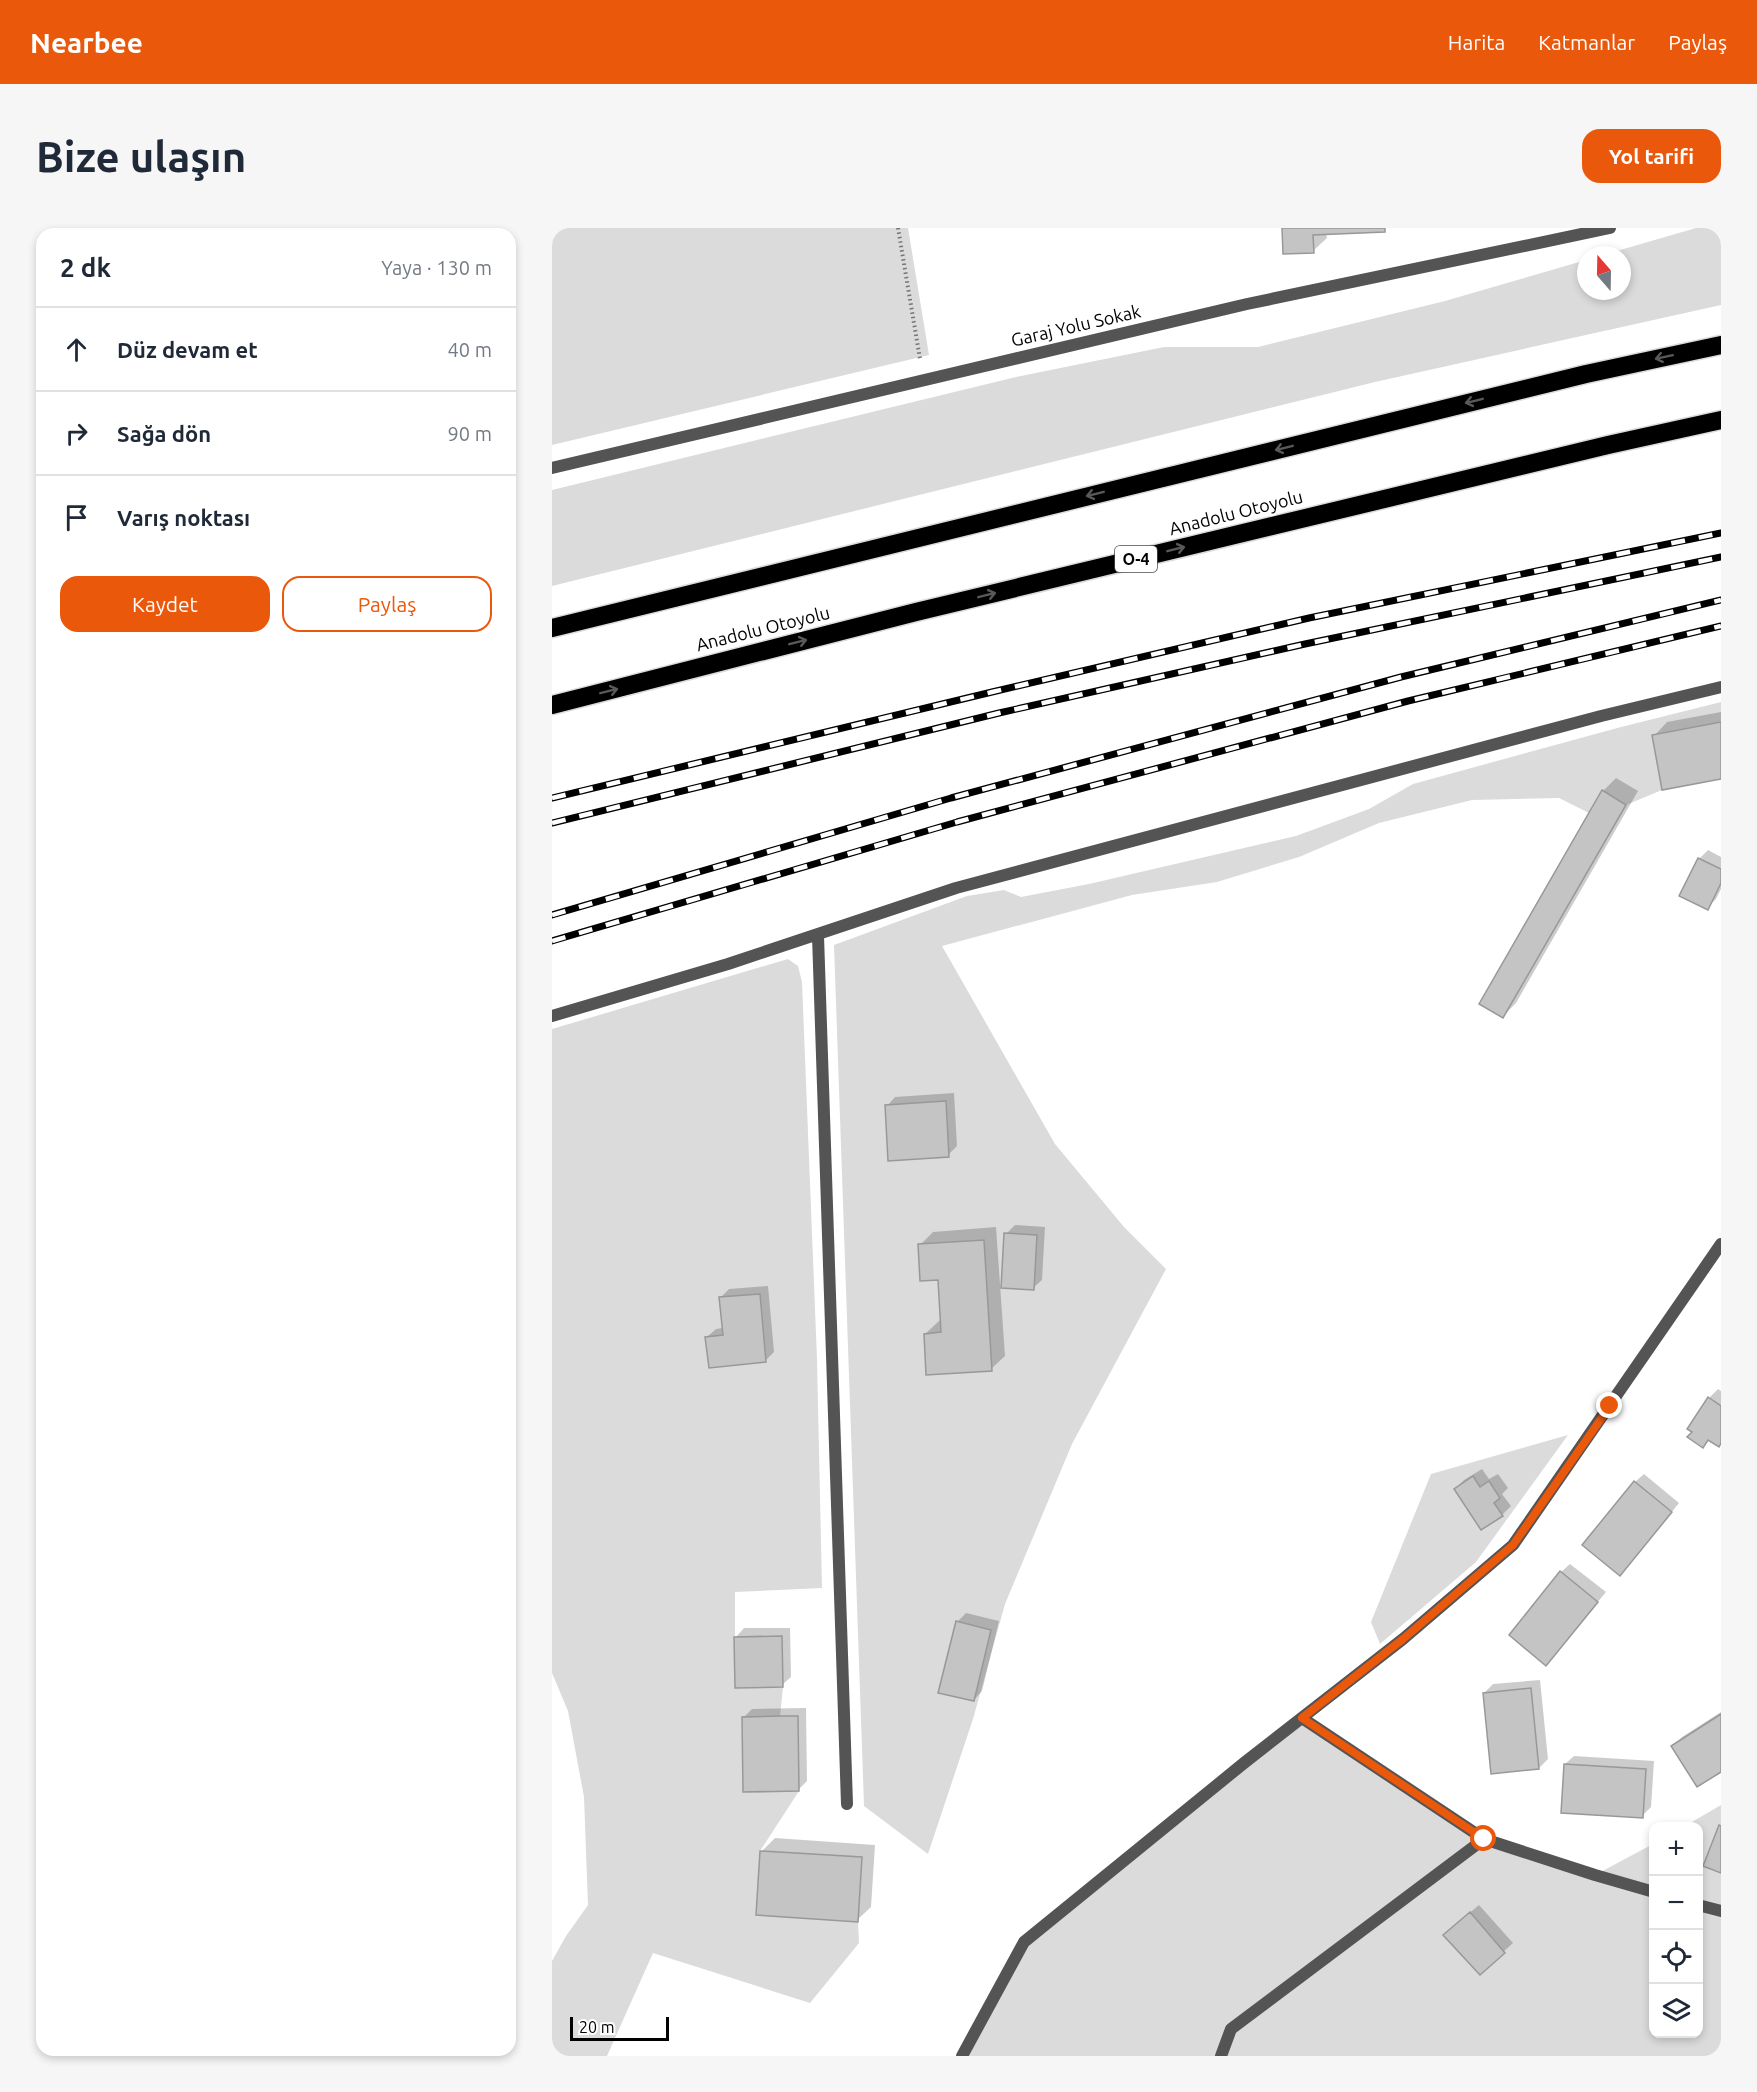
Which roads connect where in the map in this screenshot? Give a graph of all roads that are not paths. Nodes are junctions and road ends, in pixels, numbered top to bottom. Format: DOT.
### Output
graph roads {
  1 [pos="1610,228"];
  2 [pos="1721,345"];
  3 [pos="1721,420"];
  4 [pos="552,468"];
  5 [pos="552,628"];
  6 [pos="1721,687"];
  7 [pos="552,705"];
  8 [pos="818,936"];
  9 [pos="552,1016"];
  10 [pos="1721,1244"];
  11 [pos="1302,1718"];
  12 [pos="847,1804"];
  13 [pos="1484,1839"];
  14 [pos="1649,1891"];
  15 [pos="1703,1906"];
  16 [pos="1721,1911"];
  17 [pos="962,2056"];
  18 [pos="1221,2056"];
  1 -- 4 [label="street, Garaj Yolu Sokak"];
  2 -- 5 [label="highway, one-way"];
  7 -- 3 [label="highway, Anadolu Otoyolu / O-4, one-way"];
  6 -- 8 [label="street"];
  8 -- 9 [label="street"];
  8 -- 12 [label="street"];
  10 -- 11 [label="street"];
  11 -- 13 [label="street"];
  11 -- 17 [label="street"];
  13 -- 14 [label="street"];
  13 -- 18 [label="street"];
  15 -- 16 [label="street"];
}
